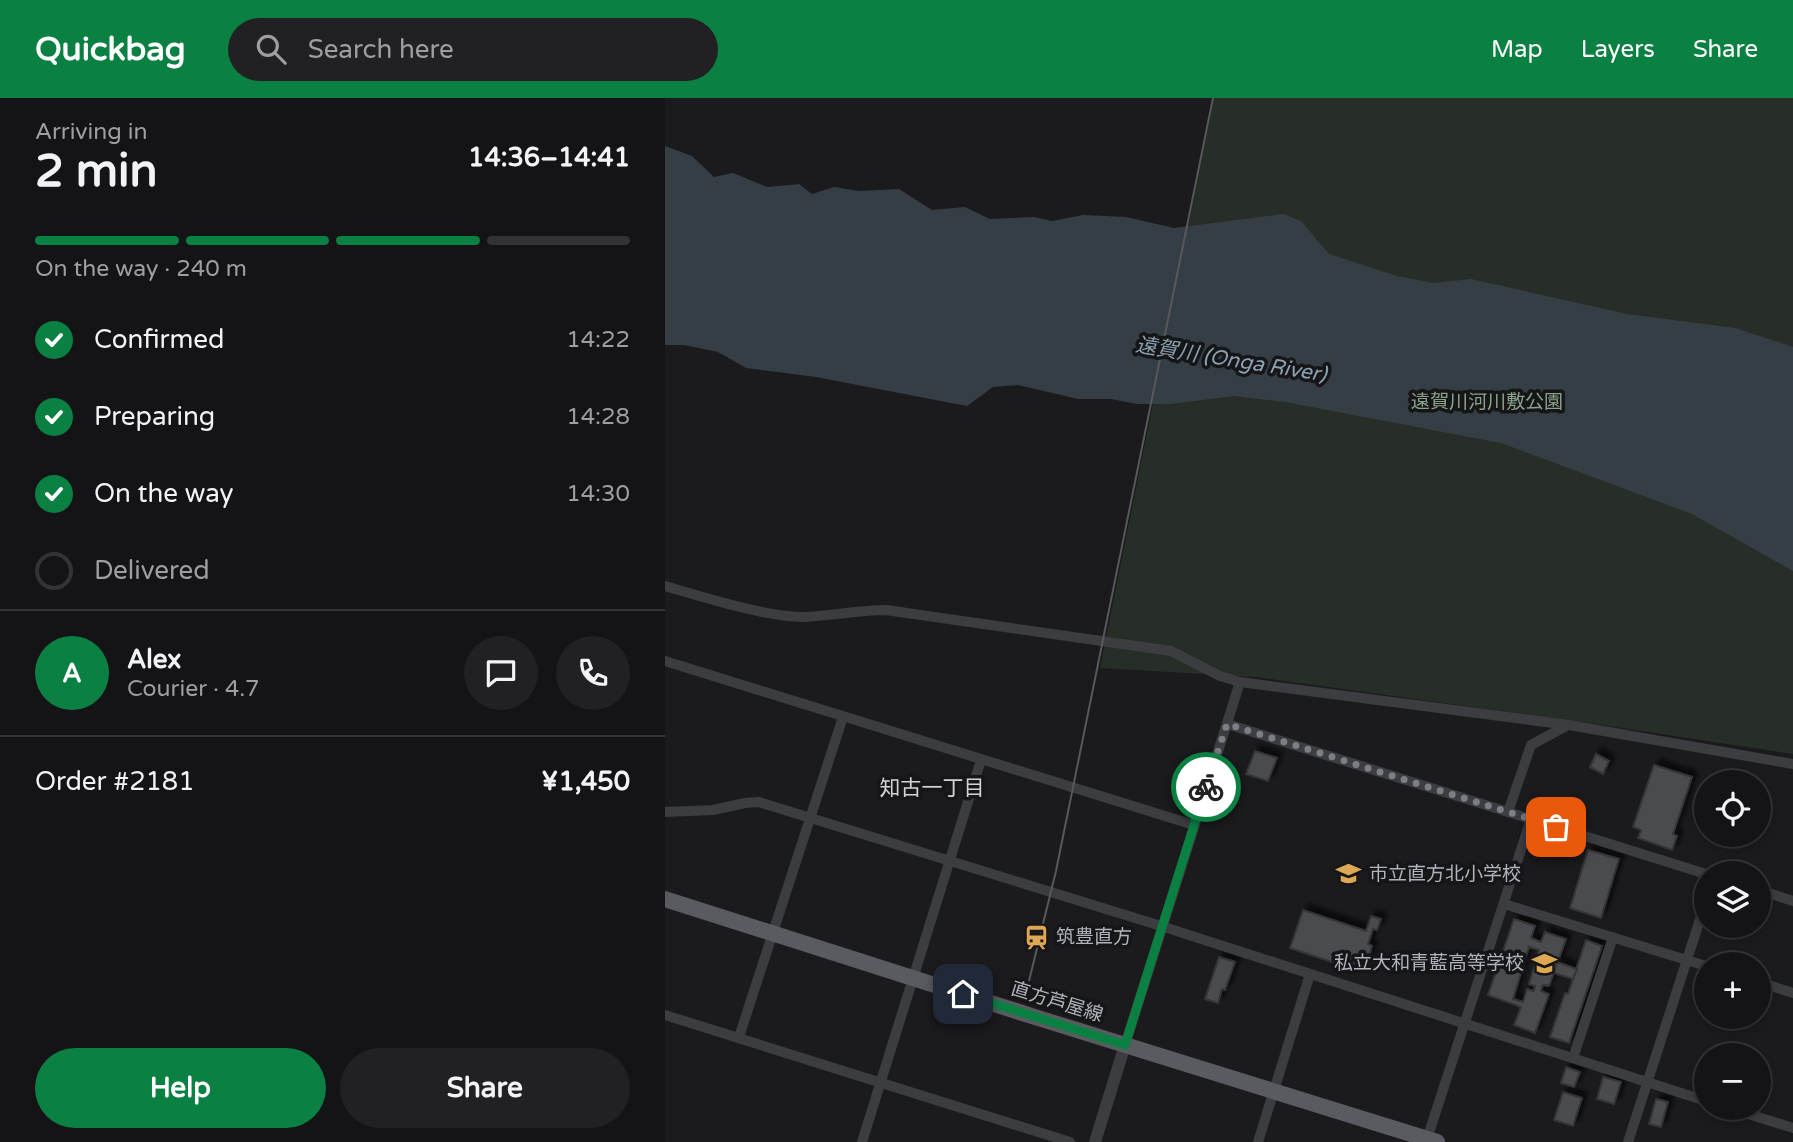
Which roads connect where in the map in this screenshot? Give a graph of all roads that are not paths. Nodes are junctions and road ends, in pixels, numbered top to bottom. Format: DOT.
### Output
graph roads {
  1 [pos="665,586"];
  2 [pos="665,661"];
  3 [pos="1240,682"];
  4 [pos="843,717"];
  5 [pos="1227,724"];
  6 [pos="1569,725"];
  7 [pos="981,760"];
  8 [pos="1793,764"];
  9 [pos="665,812"];
  10 [pos="1508,812"];
  11 [pos="810,818"];
  12 [pos="1531,819"];
  13 [pos="1193,825"];
  14 [pos="950,860"];
  15 [pos="1694,870"];
  16 [pos="1771,894"];
  17 [pos="665,899"];
  18 [pos="1793,901"];
  19 [pos="1504,904"];
  20 [pos="1161,926"];
  21 [pos="772,932"];
  22 [pos="1613,937"];
  23 [pos="1695,938"];
  24 [pos="1688,960"];
  25 [pos="1694,962"];
  26 [pos="1310,974"];
  27 [pos="913,978"];
  28 [pos="1771,986"];
  29 [pos="1793,993"];
  30 [pos="665,1015"];
  31 [pos="1465,1022"];
  32 [pos="739,1037"];
  33 [pos="1125,1045"];
  34 [pos="1573,1058"];
  35 [pos="880,1082"];
  36 [pos="1648,1082"];
  37 [pos="1274,1091"];
  38 [pos="1694,1097"];
  39 [pos="1767,1120"];
  40 [pos="1793,1128"];
  41 [pos="1430,1141"];
  42 [pos="862,1142"];
  43 [pos="1070,1142"];
  44 [pos="1095,1142"];
  45 [pos="1258,1142"];
  46 [pos="1629,1142"];
  1 -- 3 [label="street"];
  2 -- 4 [label="street"];
  3 -- 5 [label="street"];
  3 -- 6 [label="street"];
  4 -- 7 [label="street"];
  4 -- 11 [label="street"];
  5 -- 10 [label="street"];
  5 -- 13 [label="street"];
  6 -- 8 [label="street"];
  6 -- 10 [label="street"];
  7 -- 13 [label="street"];
  7 -- 14 [label="street"];
  9 -- 11 [label="street"];
  10 -- 12 [label="street"];
  11 -- 14 [label="street"];
  11 -- 21 [label="street"];
  12 -- 15 [label="street"];
  12 -- 19 [label="street"];
  13 -- 20 [label="street"];
  14 -- 20 [label="street"];
  14 -- 27 [label="street"];
  16 -- 18 [label="street"];
  17 -- 21 [label="main road, 直方芦屋線"];
  19 -- 22 [label="street"];
  19 -- 31 [label="street"];
  20 -- 26 [label="street"];
  20 -- 33 [label="street"];
  21 -- 27 [label="main road, 直方芦屋線"];
  21 -- 32 [label="street"];
  22 -- 24 [label="street"];
  22 -- 34 [label="street"];
  23 -- 24 [label="street"];
  24 -- 25 [label="street"];
  24 -- 36 [label="street"];
  26 -- 31 [label="street"];
  26 -- 37 [label="street"];
  27 -- 33 [label="main road, 直方芦屋線"];
  27 -- 35 [label="street"];
  28 -- 29 [label="street"];
  30 -- 32 [label="street"];
  31 -- 34 [label="street"];
  31 -- 41 [label="street"];
  32 -- 35 [label="street"];
  33 -- 37 [label="main road, 直方芦屋線"];
  33 -- 44 [label="street"];
  34 -- 36 [label="street"];
  35 -- 42 [label="street"];
  35 -- 43 [label="street"];
  36 -- 38 [label="street"];
  36 -- 46 [label="street"];
  37 -- 41 [label="main road, 直方芦屋線"];
  37 -- 45 [label="street"];
  39 -- 40 [label="street"];
}
